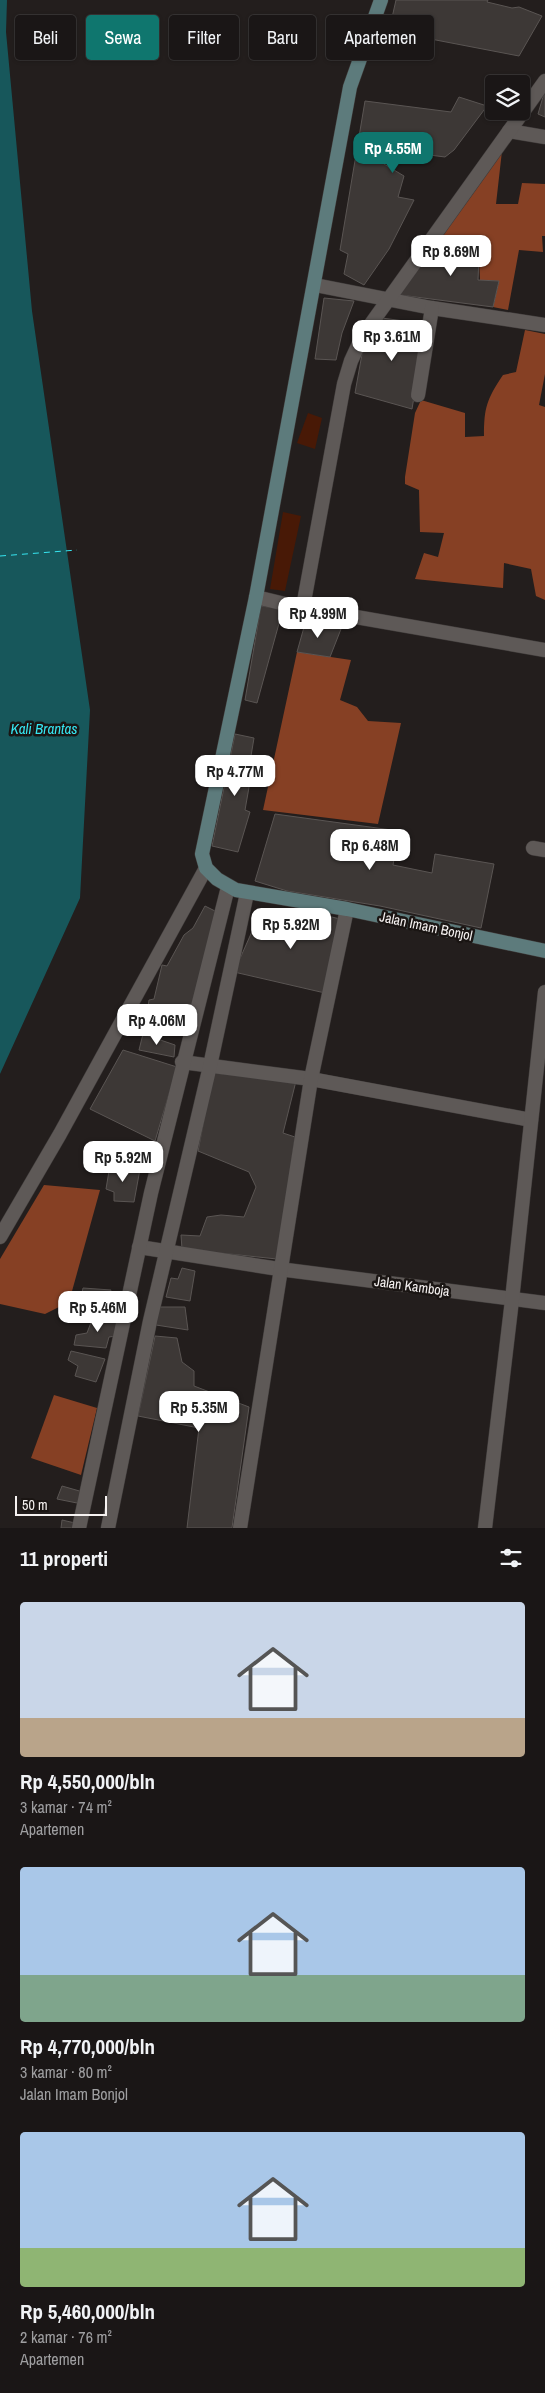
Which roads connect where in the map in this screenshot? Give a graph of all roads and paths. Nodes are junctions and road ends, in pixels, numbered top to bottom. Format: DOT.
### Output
graph roads {
  1 [pos="381,0"];
  2 [pos="545,81"];
  3 [pos="509,132"];
  4 [pos="545,137"];
  5 [pos="315,285"];
  6 [pos="387,299"];
  7 [pos="432,308"];
  8 [pos="545,325"];
  9 [pos="418,394"];
  10 [pos="256,596"];
  11 [pos="292,605"];
  12 [pos="545,650"];
  13 [pos="206,868"];
  14 [pos="237,890"];
  15 [pos="347,909"];
  16 [pos="545,951"];
  17 [pos="545,992"];
  18 [pos="182,1062"];
  19 [pos="204,1066"];
  20 [pos="311,1079"];
  21 [pos="531,1120"];
  22 [pos="0,1237"];
  23 [pos="139,1247"];
  24 [pos="168,1252"];
  25 [pos="279,1269"];
  26 [pos="512,1300"];
  27 [pos="545,1302"];
  28 [pos="243,1527"];
  29 [pos="79,1528"];
  30 [pos="108,1528"];
  31 [pos="485,1528"];
  1 -- 5 [label="main road"];
  2 -- 3 [label="street"];
  3 -- 4 [label="street"];
  3 -- 6 [label="street"];
  5 -- 6 [label="street"];
  5 -- 10 [label="main road"];
  6 -- 7 [label="street"];
  6 -- 11 [label="street"];
  7 -- 8 [label="street"];
  7 -- 9 [label="street"];
  10 -- 11 [label="street"];
  10 -- 13 [label="main road"];
  11 -- 12 [label="street"];
  13 -- 14 [label="main road"];
  13 -- 22 [label="street"];
  14 -- 15 [label="main road, Jalan Imam Bonjol"];
  14 -- 18 [label="street"];
  14 -- 19 [label="street"];
  15 -- 16 [label="main road, Jalan Imam Bonjol"];
  15 -- 20 [label="street"];
  17 -- 21 [label="street"];
  18 -- 19 [label="street"];
  18 -- 23 [label="street"];
  19 -- 20 [label="street"];
  19 -- 24 [label="street"];
  20 -- 21 [label="street"];
  20 -- 25 [label="street"];
  21 -- 26 [label="street"];
  23 -- 24 [label="street, Jalan Kamboja"];
  23 -- 29 [label="street"];
  24 -- 25 [label="street, Jalan Kamboja"];
  24 -- 30 [label="street"];
  25 -- 26 [label="street, Jalan Kamboja"];
  25 -- 28 [label="street"];
  26 -- 27 [label="street, Jalan Kamboja"];
  26 -- 31 [label="street"];
}
